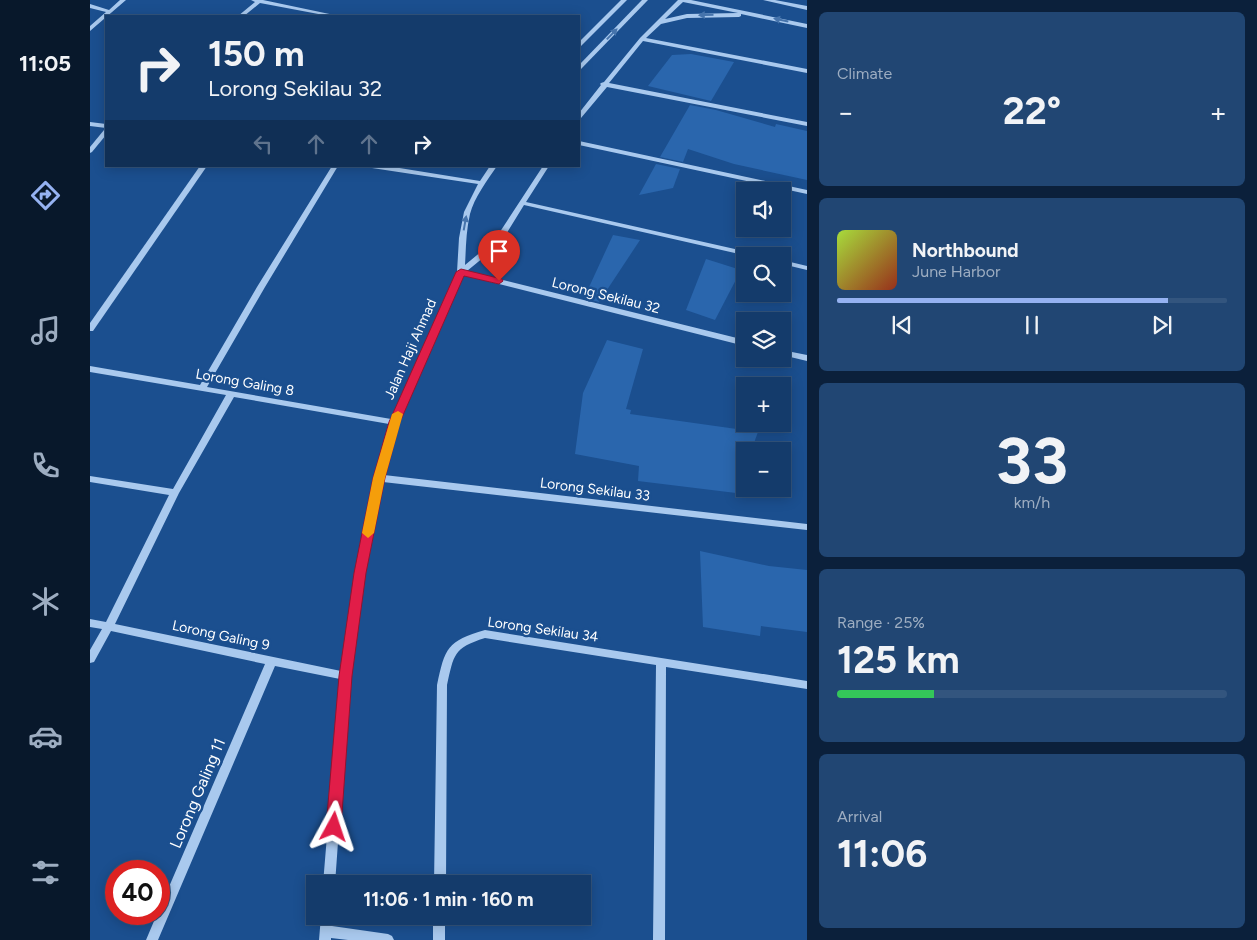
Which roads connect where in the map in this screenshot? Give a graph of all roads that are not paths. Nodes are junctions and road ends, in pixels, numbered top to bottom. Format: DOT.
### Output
graph roads {
  1 [pos="123,0"];
  2 [pos="624,0"];
  3 [pos="645,0"];
  4 [pos="682,0"];
  5 [pos="766,0"];
  6 [pos="790,0"];
  7 [pos="257,1"];
  8 [pos="90,6"];
  9 [pos="807,6"];
  10 [pos="110,12"];
  11 [pos="106,15"];
  12 [pos="242,15"];
  13 [pos="331,15"];
  14 [pos="754,15"];
  15 [pos="105,16"];
  16 [pos="658,22"];
  17 [pos="807,26"];
  18 [pos="90,29"];
  19 [pos="642,39"];
  20 [pos="580,44"];
  21 [pos="580,67"];
  22 [pos="807,71"];
  23 [pos="603,84"];
  24 [pos="580,116"];
  25 [pos="90,124"];
  26 [pos="807,124"];
  27 [pos="105,126"];
  28 [pos="105,132"];
  29 [pos="580,143"];
  30 [pos="90,151"];
  31 [pos="203,167"];
  32 [pos="334,167"];
  33 [pos="378,167"];
  34 [pos="493,167"];
  35 [pos="545,167"];
  36 [pos="482,183"];
  37 [pos="807,192"];
  38 [pos="523,203"];
  39 [pos="736,251"];
  40 [pos="791,264"];
  41 [pos="807,268"];
  42 [pos="461,272"];
  43 [pos="90,329"];
  44 [pos="736,341"];
  45 [pos="791,354"];
  46 [pos="807,358"];
  47 [pos="90,369"];
  48 [pos="202,389"];
  49 [pos="231,394"];
  50 [pos="394,422"];
  51 [pos="379,478"];
  52 [pos="90,479"];
  53 [pos="175,493"];
  54 [pos="807,527"];
  55 [pos="90,623"];
  56 [pos="109,626"];
  57 [pos="90,659"];
  58 [pos="272,660"];
  59 [pos="661,661"];
  60 [pos="346,676"];
  61 [pos="807,685"];
  62 [pos="330,875"];
  63 [pos="440,875"];
  64 [pos="439,925"];
  65 [pos="325,935"];
  66 [pos="152,940"];
  67 [pos="388,940"];
  68 [pos="439,940"];
  69 [pos="658,940"];
  1 -- 10 [label="street"];
  2 -- 20 [label="street"];
  21 -- 3 [label="street, one-way"];
  4 -- 14 [label="street"];
  4 -- 16 [label="street"];
  5 -- 9 [label="street"];
  6 -- 9 [label="street"];
  7 -- 12 [label="street"];
  7 -- 13 [label="street"];
  8 -- 10 [label="street"];
  10 -- 11 [label="street"];
  14 -- 16 [label="street, one-way"];
  17 -- 14 [label="street, one-way"];
  15 -- 18 [label="street"];
  16 -- 19 [label="street"];
  19 -- 22 [label="street"];
  19 -- 23 [label="street"];
  23 -- 24 [label="street"];
  23 -- 26 [label="street"];
  25 -- 27 [label="street"];
  28 -- 30 [label="street"];
  29 -- 37 [label="street"];
  31 -- 43 [label="street"];
  32 -- 48 [label="street"];
  33 -- 36 [label="street"];
  34 -- 36 [label="street, Jalan Haji Ahmad"];
  35 -- 38 [label="street, Jalan Haji Ahmad"];
  42 -- 36 [label="street, Jalan Haji Ahmad, one-way"];
  38 -- 39 [label="street"];
  38 -- 42 [label="street, Jalan Haji Ahmad"];
  40 -- 41 [label="street"];
  42 -- 44 [label="street, Lorong Sekilau 32"];
  42 -- 50 [label="street, Jalan Haji Ahmad"];
  45 -- 46 [label="street"];
  47 -- 48 [label="street, Lorong Galing 8"];
  48 -- 49 [label="street, Lorong Galing 8"];
  49 -- 50 [label="street, Lorong Galing 8"];
  49 -- 53 [label="street"];
  50 -- 51 [label="street, Jalan Haji Ahmad"];
  51 -- 54 [label="street, Lorong Sekilau 33"];
  51 -- 60 [label="street, Jalan Haji Ahmad"];
  52 -- 53 [label="street"];
  53 -- 56 [label="street"];
  55 -- 56 [label="street, Lorong Galing 9"];
  56 -- 57 [label="street"];
  56 -- 58 [label="street, Lorong Galing 9"];
  58 -- 60 [label="street, Lorong Galing 9"];
  58 -- 66 [label="street, Lorong Galing 11"];
  59 -- 61 [label="street, Lorong Sekilau 34"];
  59 -- 63 [label="street, Lorong Sekilau 34"];
  59 -- 69 [label="street"];
  60 -- 62 [label="street, Jalan Haji Ahmad"];
  64 -- 68 [label="street"];
  65 -- 67 [label="street"];
}
